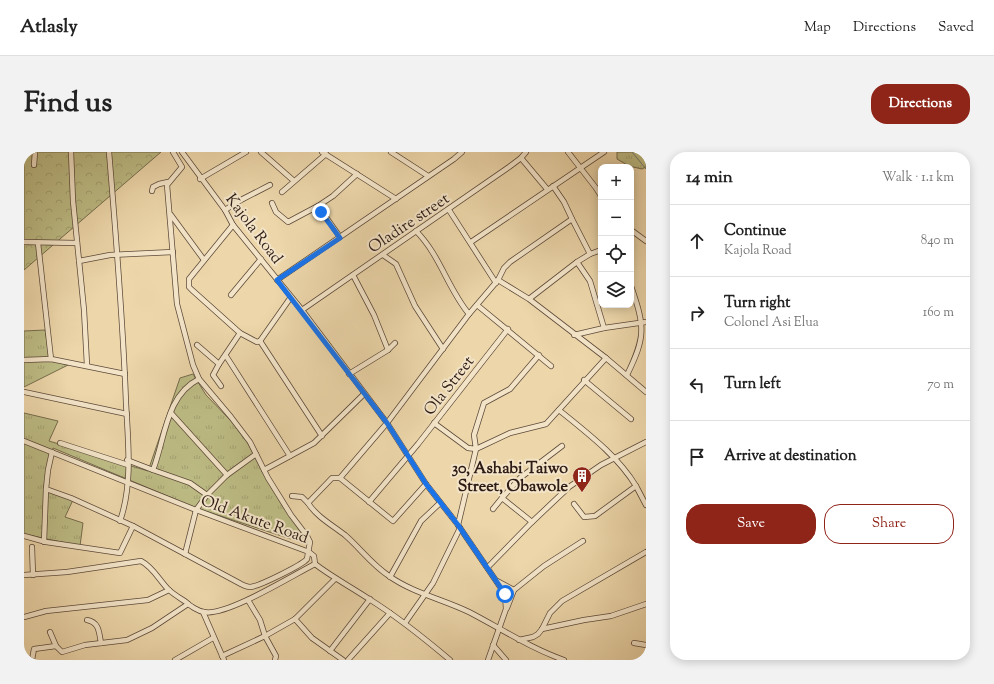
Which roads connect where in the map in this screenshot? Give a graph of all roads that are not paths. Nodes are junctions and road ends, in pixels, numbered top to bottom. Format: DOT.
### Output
graph roads {
  1 [pos="34,152"];
  2 [pos="71,152"];
  3 [pos="109,152"];
  4 [pos="173,152"];
  5 [pos="182,152"];
  6 [pos="246,152"];
  7 [pos="261,152"];
  8 [pos="391,152"];
  9 [pos="461,152"];
  10 [pos="568,152"];
  11 [pos="604,152"];
  12 [pos="324,153"];
  13 [pos="523,154"];
  14 [pos="34,165"];
  15 [pos="581,168"];
  16 [pos="357,174"];
  17 [pos="428,176"];
  18 [pos="200,179"];
  19 [pos="294,181"];
  20 [pos="168,182"];
  21 [pos="270,186"];
  22 [pos="553,186"];
  23 [pos="598,186"];
  24 [pos="547,189"];
  25 [pos="152,191"];
  26 [pos="282,192"];
  27 [pos="396,199"];
  28 [pos="272,203"];
  29 [pos="318,206"];
  30 [pos="225,210"];
  31 [pos="449,210"];
  32 [pos="170,214"];
  33 [pos="572,220"];
  34 [pos="233,225"];
  35 [pos="416,231"];
  36 [pos="634,232"];
  37 [pos="340,238"];
  38 [pos="645,238"];
  39 [pos="24,242"];
  40 [pos="471,242"];
  41 [pos="38,243"];
  42 [pos="77,243"];
  43 [pos="598,251"];
  44 [pos="173,252"];
  45 [pos="590,254"];
  46 [pos="383,255"];
  47 [pos="118,256"];
  48 [pos="261,259"];
  49 [pos="204,260"];
  50 [pos="79,261"];
  51 [pos="577,262"];
  52 [pos="353,275"];
  53 [pos="277,280"];
  54 [pos="497,281"];
  55 [pos="634,294"];
  56 [pos="231,295"];
  57 [pos="290,297"];
  58 [pos="529,299"];
  59 [pos="477,305"];
  60 [pos="302,310"];
  61 [pos="469,314"];
  62 [pos="644,322"];
  63 [pos="604,328"];
  64 [pos="508,329"];
  65 [pos="240,334"];
  66 [pos="574,335"];
  67 [pos="260,341"];
  68 [pos="395,343"];
  69 [pos="197,345"];
  70 [pos="443,349"];
  71 [pos="388,350"];
  72 [pos="539,355"];
  73 [pos="226,356"];
  74 [pos="606,358"];
  75 [pos="51,359"];
  76 [pos="24,360"];
  77 [pos="219,364"];
  78 [pos="86,365"];
  79 [pos="551,366"];
  80 [pos="125,374"];
  81 [pos="349,374"];
  82 [pos="627,375"];
  83 [pos="199,379"];
  84 [pos="584,380"];
  85 [pos="220,386"];
  86 [pos="24,392"];
  87 [pos="646,392"];
  88 [pos="364,394"];
  89 [pos="559,410"];
  90 [pos="170,413"];
  91 [pos="127,414"];
  92 [pos="631,419"];
  93 [pos="387,423"];
  94 [pos="434,423"];
  95 [pos="322,436"];
  96 [pos="24,440"];
  97 [pos="646,442"];
  98 [pos="60,443"];
  99 [pos="562,446"];
  100 [pos="476,449"];
  101 [pos="52,452"];
  102 [pos="256,454"];
  103 [pos="290,456"];
  104 [pos="408,456"];
  105 [pos="614,458"];
  106 [pos="128,463"];
  107 [pos="153,470"];
  108 [pos="264,470"];
  109 [pos="227,475"];
  110 [pos="340,478"];
  111 [pos="127,482"];
  112 [pos="426,484"];
  113 [pos="636,486"];
  114 [pos="46,489"];
  115 [pos="207,495"];
  116 [pos="292,496"];
  117 [pos="502,498"];
  118 [pos="369,502"];
  119 [pos="308,503"];
  120 [pos="440,503"];
  121 [pos="574,504"];
  122 [pos="646,505"];
  123 [pos="493,509"];
  124 [pos="196,510"];
  125 [pos="120,520"];
  126 [pos="532,522"];
  127 [pos="133,526"];
  128 [pos="459,526"];
  129 [pos="24,536"];
  130 [pos="584,541"];
  131 [pos="44,542"];
  132 [pos="32,548"];
  133 [pos="309,552"];
  134 [pos="646,552"];
  135 [pos="185,554"];
  136 [pos="315,564"];
  137 [pos="488,566"];
  138 [pos="24,575"];
  139 [pos="33,575"];
  140 [pos="390,577"];
  141 [pos="335,579"];
  142 [pos="497,581"];
  143 [pos="169,590"];
  144 [pos="514,590"];
  145 [pos="426,595"];
  146 [pos="370,599"];
  147 [pos="248,600"];
  148 [pos="188,604"];
  149 [pos="646,604"];
  150 [pos="506,609"];
  151 [pos="203,612"];
  152 [pos="390,614"];
  153 [pos="24,617"];
  154 [pos="295,619"];
  155 [pos="87,620"];
  156 [pos="405,623"];
  157 [pos="542,629"];
  158 [pos="500,630"];
  159 [pos="50,632"];
  160 [pos="265,636"];
  161 [pos="213,638"];
  162 [pos="519,640"];
  163 [pos="100,643"];
  164 [pos="634,643"];
  165 [pos="493,645"];
  166 [pos="646,645"];
  167 [pos="56,646"];
  168 [pos="330,651"];
  169 [pos="223,658"];
  170 [pos="341,659"];
  171 [pos="32,660"];
  172 [pos="175,660"];
  173 [pos="275,660"];
  174 [pos="348,660"];
  175 [pos="450,660"];
  176 [pos="488,660"];
  177 [pos="506,660"];
  178 [pos="564,660"];
  1 -- 14 [label="street"];
  2 -- 42 [label="street"];
  3 -- 47 [label="street"];
  4 -- 20 [label="street"];
  5 -- 18 [label="street, Kajola Road"];
  6 -- 18 [label="street"];
  7 -- 19 [label="street"];
  8 -- 17 [label="street"];
  9 -- 17 [label="street"];
  10 -- 15 [label="street"];
  11 -- 15 [label="street"];
  12 -- 16 [label="street"];
  12 -- 19 [label="street"];
  13 -- 24 [label="street"];
  13 -- 31 [label="street, Oladire street"];
  15 -- 22 [label="street"];
  15 -- 23 [label="street"];
  16 -- 27 [label="street"];
  16 -- 29 [label="street"];
  17 -- 27 [label="street"];
  18 -- 30 [label="street, Kajola Road"];
  19 -- 26 [label="street"];
  20 -- 25 [label="street"];
  20 -- 32 [label="street"];
  21 -- 30 [label="street"];
  22 -- 24 [label="street"];
  22 -- 33 [label="street"];
  24 -- 40 [label="street"];
  27 -- 37 [label="street"];
  28 -- 29 [label="street"];
  29 -- 37 [label="street"];
  30 -- 34 [label="street, Kajola Road"];
  31 -- 35 [label="street, Oladire street"];
  31 -- 40 [label="street"];
  32 -- 44 [label="street"];
  32 -- 49 [label="street"];
  33 -- 45 [label="street"];
  33 -- 54 [label="street"];
  34 -- 48 [label="street, Kajola Road"];
  34 -- 49 [label="street"];
  35 -- 46 [label="street, Oladire street"];
  35 -- 61 [label="street"];
  36 -- 38 [label="street"];
  37 -- 53 [label="street"];
  39 -- 41 [label="street"];
  40 -- 54 [label="street"];
  41 -- 42 [label="street"];
  41 -- 75 [label="street"];
  42 -- 50 [label="street"];
  43 -- 45 [label="street"];
  44 -- 47 [label="street"];
  44 -- 83 [label="street"];
  45 -- 51 [label="street"];
  46 -- 52 [label="street, Oladire street"];
  46 -- 70 [label="street"];
  47 -- 50 [label="street"];
  47 -- 80 [label="street"];
  48 -- 53 [label="street, Kajola Road"];
  48 -- 56 [label="street"];
  49 -- 65 [label="street"];
  50 -- 78 [label="street"];
  51 -- 58 [label="street"];
  51 -- 63 [label="street"];
  52 -- 60 [label="street, Oladire street"];
  52 -- 71 [label="street"];
  53 -- 57 [label="street, Kajola Road"];
  54 -- 58 [label="street"];
  54 -- 59 [label="street"];
  55 -- 62 [label="street"];
  57 -- 60 [label="street, Kajola Road"];
  57 -- 67 [label="street"];
  58 -- 66 [label="street"];
  59 -- 61 [label="street"];
  59 -- 64 [label="street"];
  60 -- 81 [label="street, Kajola Road"];
  61 -- 70 [label="street"];
  62 -- 63 [label="street"];
  62 -- 82 [label="street"];
  63 -- 66 [label="street"];
  64 -- 72 [label="street"];
  64 -- 94 [label="street, Ola Street"];
  65 -- 67 [label="street"];
  65 -- 73 [label="street"];
  66 -- 74 [label="street"];
  67 -- 95 [label="street"];
  68 -- 71 [label="street"];
  69 -- 77 [label="street"];
  70 -- 93 [label="street"];
  71 -- 81 [label="street"];
  72 -- 79 [label="street"];
  72 -- 100 [label="street"];
  73 -- 77 [label="street"];
  73 -- 103 [label="street"];
  74 -- 82 [label="street"];
  74 -- 84 [label="street"];
  75 -- 76 [label="street"];
  75 -- 78 [label="street"];
  77 -- 85 [label="street"];
  78 -- 80 [label="street"];
  80 -- 91 [label="street"];
  81 -- 88 [label="street, Kajola Road"];
  82 -- 87 [label="street"];
  83 -- 90 [label="street"];
  83 -- 102 [label="street"];
  84 -- 89 [label="street"];
  84 -- 92 [label="street"];
  86 -- 91 [label="street"];
  88 -- 93 [label="street, Kajola Road"];
  88 -- 95 [label="street"];
  89 -- 100 [label="street"];
  89 -- 105 [label="street"];
  90 -- 107 [label="street"];
  90 -- 109 [label="street"];
  91 -- 106 [label="street"];
  93 -- 104 [label="street, Kajola Road"];
  93 -- 110 [label="street"];
  94 -- 100 [label="street"];
  94 -- 104 [label="street, Ola Street"];
  95 -- 103 [label="street"];
  96 -- 101 [label="street, Old Akute Road"];
  97 -- 105 [label="street"];
  98 -- 106 [label="street"];
  99 -- 117 [label="street"];
  100 -- 128 [label="street"];
  101 -- 111 [label="street, Old Akute Road"];
  101 -- 114 [label="street"];
  102 -- 108 [label="street"];
  102 -- 109 [label="street"];
  103 -- 108 [label="street"];
  104 -- 112 [label="street, Kajola Road"];
  104 -- 118 [label="street, Ola Street"];
  105 -- 113 [label="street"];
  105 -- 126 [label="street"];
  106 -- 107 [label="street"];
  106 -- 111 [label="street"];
  107 -- 115 [label="street"];
  108 -- 133 [label="street"];
  109 -- 115 [label="street"];
  110 -- 118 [label="street"];
  110 -- 119 [label="street"];
  111 -- 124 [label="street, Old Akute Road"];
  111 -- 125 [label="street"];
  112 -- 118 [label="street"];
  112 -- 120 [label="street, Kajola Road"];
  113 -- 121 [label="street"];
  113 -- 122 [label="street"];
  114 -- 125 [label="street"];
  114 -- 131 [label="street"];
  115 -- 124 [label="street"];
  116 -- 119 [label="street"];
  117 -- 123 [label="street"];
  117 -- 126 [label="street"];
  119 -- 140 [label="street"];
  120 -- 128 [label="street, Kajola Road"];
  120 -- 140 [label="street"];
  124 -- 133 [label="street, Old Akute Road"];
  124 -- 135 [label="street"];
  125 -- 127 [label="street"];
  126 -- 137 [label="street"];
  127 -- 131 [label="street"];
  127 -- 135 [label="street"];
  128 -- 137 [label="street, Kajola Road"];
  128 -- 145 [label="street"];
  129 -- 131 [label="street"];
  130 -- 144 [label="street"];
  132 -- 139 [label="street"];
  133 -- 135 [label="street"];
  133 -- 136 [label="street, Old Akute Road"];
  134 -- 157 [label="street"];
  136 -- 141 [label="street, Old Akute Road"];
  136 -- 147 [label="street"];
  137 -- 142 [label="street, Kajola Road"];
  138 -- 139 [label="street"];
  139 -- 143 [label="street"];
  140 -- 145 [label="street"];
  141 -- 146 [label="street, Old Akute Road"];
  141 -- 154 [label="street"];
  142 -- 144 [label="street"];
  142 -- 150 [label="street, Kajola Road"];
  143 -- 148 [label="street"];
  143 -- 153 [label="street"];
  144 -- 150 [label="street"];
  145 -- 156 [label="street"];
  145 -- 158 [label="street"];
  146 -- 152 [label="street, Old Akute Road"];
  146 -- 168 [label="street"];
  147 -- 151 [label="street"];
  147 -- 160 [label="street"];
  148 -- 151 [label="street"];
  148 -- 163 [label="street"];
  149 -- 157 [label="street"];
  150 -- 158 [label="street, Kajola Road"];
  151 -- 161 [label="street"];
  152 -- 156 [label="street, Old Akute Road"];
  152 -- 174 [label="street"];
  154 -- 160 [label="street"];
  154 -- 168 [label="street"];
  155 -- 163 [label="street"];
  156 -- 175 [label="street, Old Akute Road"];
  157 -- 162 [label="street"];
  158 -- 162 [label="street"];
  158 -- 165 [label="street, Kajola Road"];
  159 -- 167 [label="street"];
  160 -- 169 [label="street"];
  160 -- 173 [label="street"];
  161 -- 169 [label="street"];
  161 -- 172 [label="street"];
  162 -- 178 [label="street"];
  163 -- 167 [label="street"];
  164 -- 166 [label="street"];
  165 -- 176 [label="street, Kajola Road"];
  165 -- 177 [label="street"];
  167 -- 171 [label="street"];
  168 -- 170 [label="street"];
}
